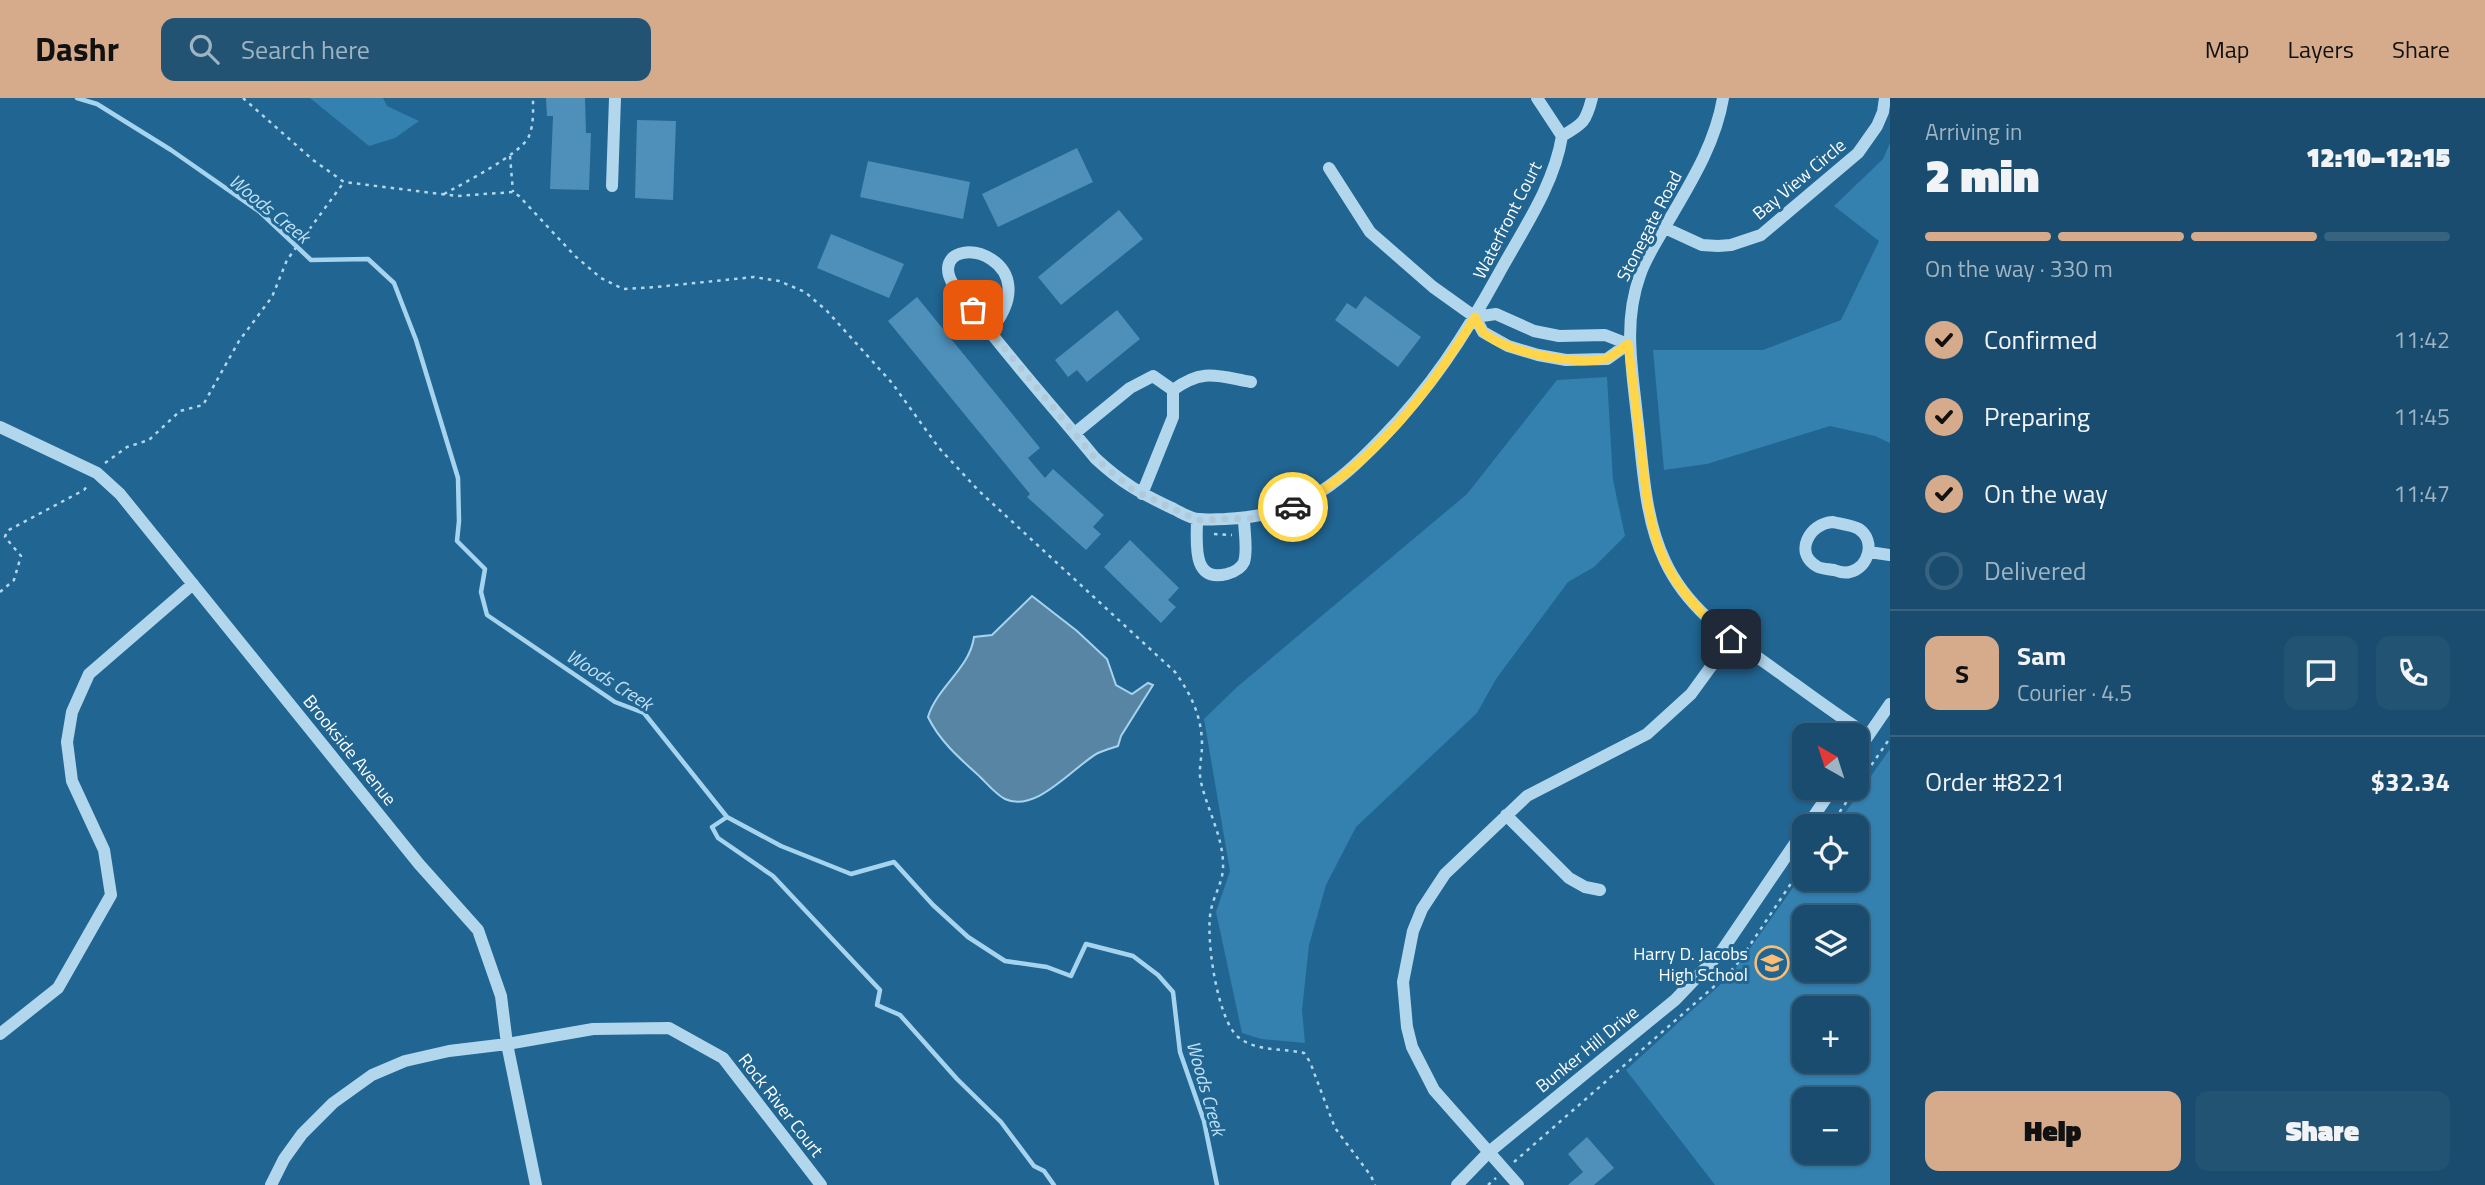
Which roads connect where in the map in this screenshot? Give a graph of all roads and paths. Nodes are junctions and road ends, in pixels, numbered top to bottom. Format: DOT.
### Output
graph roads {
  1 [pos="243,98"];
  2 [pos="533,98"];
  3 [pos="615,98"];
  4 [pos="1537,98"];
  5 [pos="1592,98"];
  6 [pos="1723,98"];
  7 [pos="1885,98"];
  8 [pos="1562,136"];
  9 [pos="510,156"];
  10 [pos="1329,168"];
  11 [pos="344,182"];
  12 [pos="612,186"];
  13 [pos="513,192"];
  14 [pos="444,194"];
  15 [pos="1664,228"];
  16 [pos="1475,317"];
  17 [pos="989,332"];
  18 [pos="1628,344"];
  19 [pos="1251,382"];
  20 [pos="1173,390"];
  21 [pos="0,427"];
  22 [pos="1075,433"];
  23 [pos="97,472"];
  24 [pos="1142,494"];
  25 [pos="1244,518"];
  26 [pos="1197,520"];
  27 [pos="1211,534"];
  28 [pos="1234,535"];
  29 [pos="1869,552"];
  30 [pos="1890,555"];
  31 [pos="193,584"];
  32 [pos="0,592"];
  33 [pos="1731,639"];
  34 [pos="1890,704"];
  35 [pos="1851,723"];
  36 [pos="1869,734"];
  37 [pos="1890,738"];
  38 [pos="1869,768"];
  39 [pos="1506,815"];
  40 [pos="1792,847"];
  41 [pos="1600,890"];
  42 [pos="0,1034"];
  43 [pos="507,1044"];
  44 [pos="1489,1152"];
  45 [pos="271,1185"];
  46 [pos="536,1185"];
  47 [pos="821,1185"];
  48 [pos="1375,1185"];
  49 [pos="1457,1185"];
  50 [pos="1518,1185"];
  1 -- 11 [label="path"];
  2 -- 9 [label="path"];
  3 -- 12 [label="street"];
  4 -- 8 [label="street"];
  5 -- 8 [label="street"];
  6 -- 15 [label="street, Stonegate Road"];
  7 -- 15 [label="street, Bay View Circle"];
  8 -- 16 [label="street, Waterfront Court"];
  9 -- 13 [label="path"];
  9 -- 14 [label="path"];
  10 -- 16 [label="street"];
  11 -- 14 [label="path"];
  11 -- 23 [label="path"];
  13 -- 14 [label="path"];
  13 -- 48 [label="path"];
  15 -- 18 [label="street, Stonegate Road"];
  16 -- 18 [label="street"];
  16 -- 18 [label="street"];
  16 -- 25 [label="street, Waterfront Court"];
  17 -- 17 [label="street"];
  17 -- 22 [label="street"];
  18 -- 33 [label="street, Stonegate Road"];
  19 -- 20 [label="street"];
  20 -- 22 [label="street"];
  20 -- 24 [label="street"];
  21 -- 23 [label="street, Brookside Avenue"];
  22 -- 24 [label="street"];
  23 -- 31 [label="street, Brookside Avenue"];
  23 -- 32 [label="path"];
  24 -- 26 [label="street"];
  25 -- 26 [label="street"];
  25 -- 26 [label="street"];
  27 -- 28 [label="path"];
  29 -- 29 [label="street"];
  29 -- 30 [label="street"];
  31 -- 42 [label="street"];
  31 -- 43 [label="street, Brookside Avenue"];
  33 -- 35 [label="street, Stonegate Road"];
  33 -- 39 [label="street"];
  34 -- 36 [label="street"];
  37 -- 38 [label="path"];
  39 -- 41 [label="street"];
  39 -- 44 [label="street"];
  40 -- 44 [label="street, Bunker Hill Drive"];
  43 -- 45 [label="street, Rock River Court"];
  43 -- 46 [label="street, Brookside Avenue"];
  43 -- 47 [label="street, Rock River Court"];
  44 -- 49 [label="street, Bunker Hill Drive"];
  44 -- 50 [label="street"];
}
